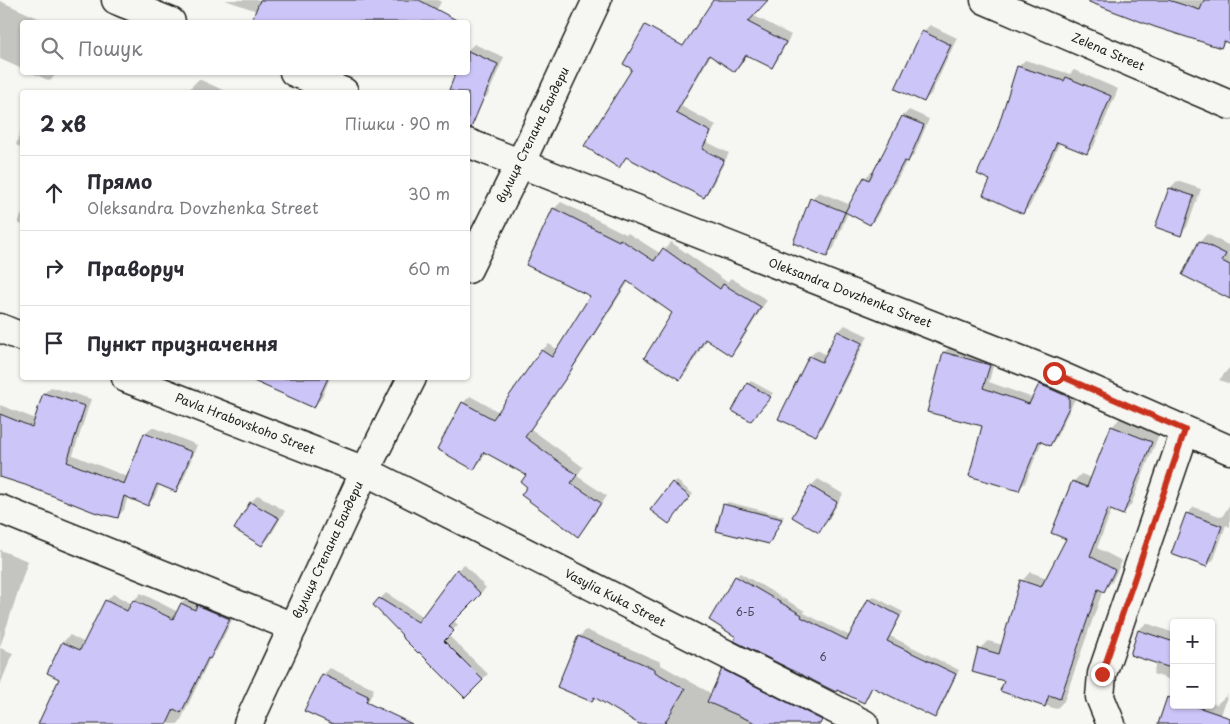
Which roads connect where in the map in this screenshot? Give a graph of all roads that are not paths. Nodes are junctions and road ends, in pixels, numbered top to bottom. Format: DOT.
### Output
graph roads {
  1 [pos="116,0"];
  2 [pos="597,0"];
  3 [pos="985,0"];
  4 [pos="166,20"];
  5 [pos="302,75"];
  6 [pos="339,90"];
  7 [pos="1230,105"];
  8 [pos="470,144"];
  9 [pos="520,164"];
  10 [pos="470,265"];
  11 [pos="0,328"];
  12 [pos="20,336"];
  13 [pos="131,380"];
  14 [pos="411,380"];
  15 [pos="1185,430"];
  16 [pos="1230,450"];
  17 [pos="365,471"];
  18 [pos="0,508"];
  19 [pos="293,627"];
  20 [pos="248,724"];
  21 [pos="864,724"];
  22 [pos="1111,724"];
  1 -- 4 [label="street"];
  2 -- 9 [label="street, вулиця Степана Бандери"];
  3 -- 7 [label="street, Zelena Street"];
  5 -- 6 [label="street"];
  8 -- 9 [label="street, Oleksandra Dovzhenka Street"];
  9 -- 10 [label="street, вулиця Степана Бандери"];
  9 -- 15 [label="street, Oleksandra Dovzhenka Street"];
  11 -- 12 [label="street"];
  13 -- 17 [label="street, Pavla Hrabovskoho Street"];
  14 -- 17 [label="street, вулиця Степана Бандери"];
  15 -- 16 [label="street, Oleksandra Dovzhenka Street"];
  15 -- 22 [label="street"];
  17 -- 19 [label="street, вулиця Степана Бандери"];
  17 -- 21 [label="street, Vasylia Kuka Street"];
  18 -- 19 [label="street"];
  19 -- 20 [label="street, вулиця Степана Бандери"];
}
